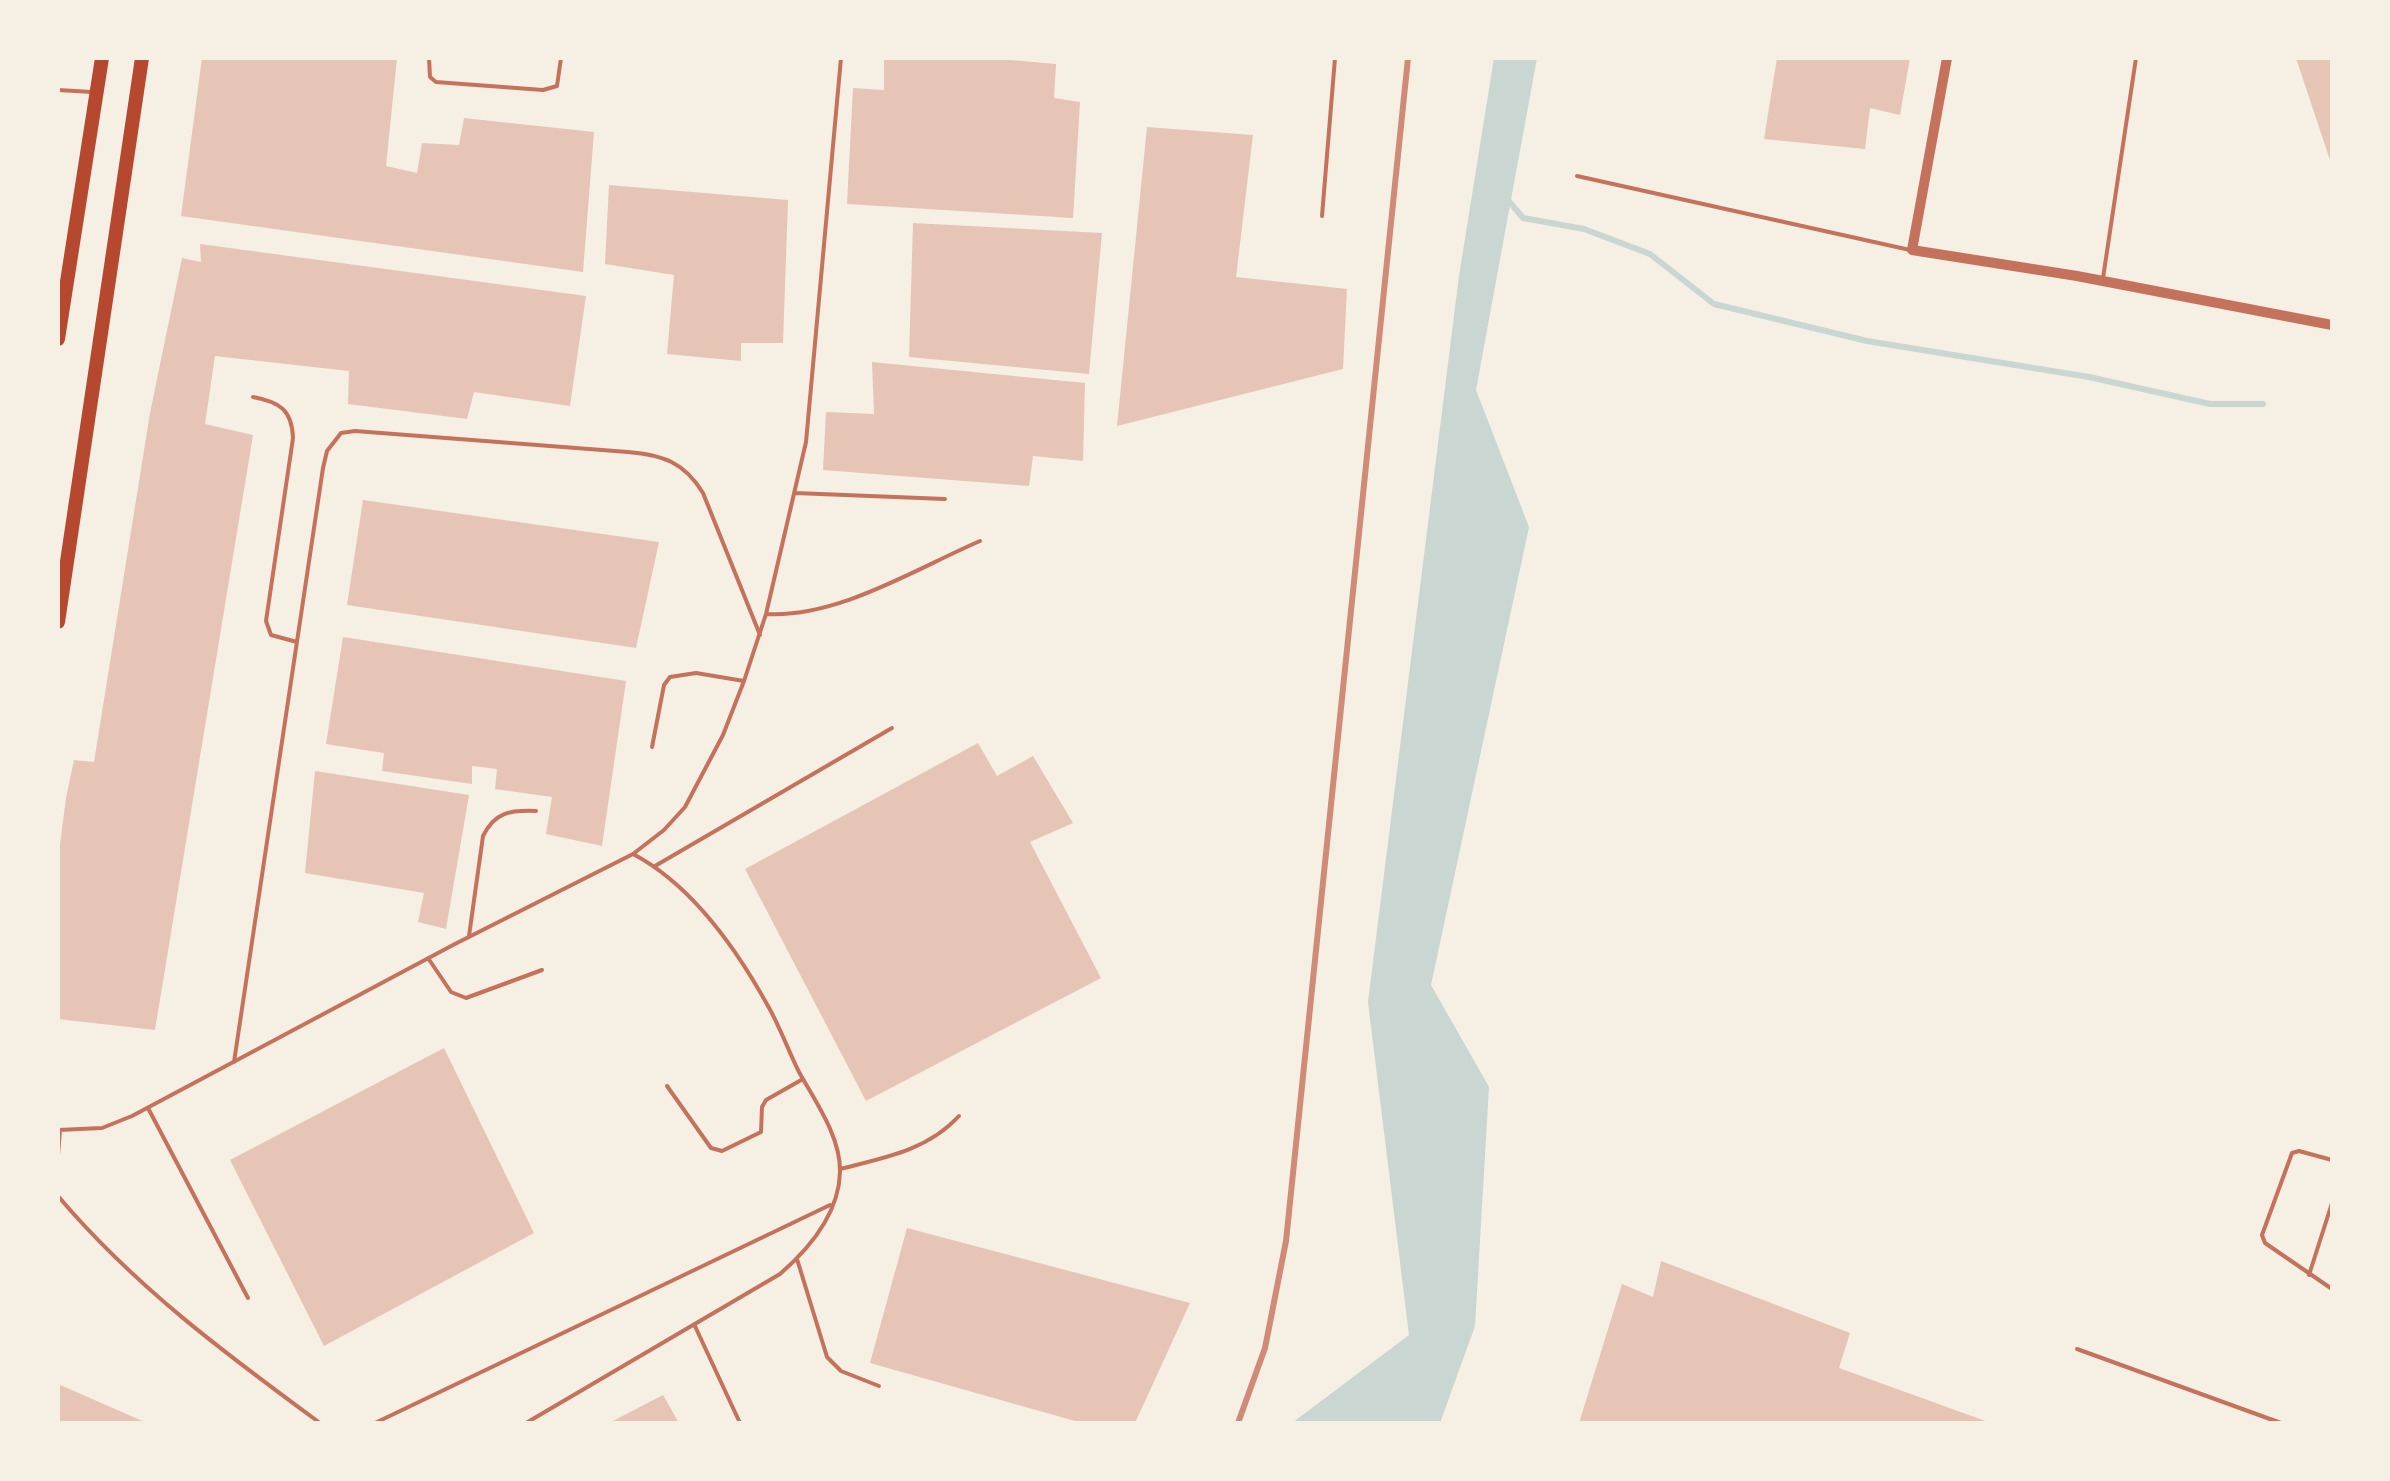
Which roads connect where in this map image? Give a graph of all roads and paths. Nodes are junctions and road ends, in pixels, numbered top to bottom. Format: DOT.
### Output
graph roads {
  1 [pos="102,58"];
  2 [pos="142,58"];
  3 [pos="429,58"];
  4 [pos="561,58"];
  5 [pos="841,58"];
  6 [pos="1335,58"];
  7 [pos="1947,58"];
  8 [pos="2136,58"];
  9 [pos="58,90"];
  10 [pos="96,93"];
  11 [pos="1577,176"];
  12 [pos="1322,216"];
  13 [pos="1912,250"];
  14 [pos="2103,281"];
  15 [pos="2332,325"];
  16 [pos="58,339"];
  17 [pos="253,397"];
  18 [pos="795,493"];
  19 [pos="945,499"];
  20 [pos="980,541"];
  21 [pos="766,614"];
  22 [pos="58,622"];
  23 [pos="760,635"];
  24 [pos="297,642"];
  25 [pos="744,681"];
  26 [pos="892,728"];
  27 [pos="652,747"];
  28 [pos="536,811"];
  29 [pos="633,854"];
  30 [pos="655,866"];
  31 [pos="469,936"];
  32 [pos="428,958"];
  33 [pos="542,970"];
  34 [pos="234,1062"];
  35 [pos="803,1079"];
  36 [pos="667,1086"];
  37 [pos="148,1108"];
  38 [pos="959,1116"];
  39 [pos="59,1130"];
  40 [pos="58,1155"];
  41 [pos="2332,1160"];
  42 [pos="840,1169"];
  43 [pos="58,1196"];
  44 [pos="2332,1203"];
  45 [pos="832,1204"];
  46 [pos="797,1259"];
  47 [pos="2309,1275"];
  48 [pos="2332,1289"];
  49 [pos="248,1298"];
  50 [pos="694,1324"];
  51 [pos="2077,1349"];
  52 [pos="879,1386"];
  53 [pos="320,1423"];
  54 [pos="375,1423"];
  55 [pos="526,1423"];
  56 [pos="740,1423"];
  57 [pos="2281,1423"];
  1 -- 10 [label="highway"];
  2 -- 22 [label="highway"];
  3 -- 4 [label="lane"];
  5 -- 18 [label="lane"];
  6 -- 12 [label="lane"];
  7 -- 13 [label="street"];
  8 -- 14 [label="lane"];
  9 -- 10 [label="lane"];
  10 -- 16 [label="highway"];
  11 -- 13 [label="lane"];
  13 -- 14 [label="street"];
  14 -- 15 [label="street"];
  17 -- 24 [label="lane"];
  18 -- 19 [label="lane"];
  18 -- 21 [label="lane"];
  20 -- 21 [label="lane"];
  21 -- 23 [label="lane"];
  23 -- 24 [label="lane"];
  23 -- 25 [label="lane"];
  24 -- 34 [label="lane"];
  25 -- 27 [label="lane"];
  25 -- 29 [label="lane"];
  26 -- 30 [label="lane"];
  28 -- 31 [label="lane"];
  29 -- 30 [label="lane"];
  29 -- 31 [label="lane"];
  30 -- 35 [label="lane"];
  31 -- 32 [label="lane"];
  32 -- 33 [label="lane"];
  32 -- 34 [label="lane"];
  34 -- 37 [label="lane"];
  35 -- 36 [label="lane"];
  35 -- 42 [label="lane"];
  37 -- 39 [label="lane"];
  37 -- 49 [label="lane"];
  38 -- 42 [label="lane"];
  39 -- 40 [label="lane"];
  41 -- 47 [label="lane"];
  42 -- 45 [label="lane"];
  43 -- 53 [label="lane"];
  44 -- 47 [label="lane"];
  45 -- 46 [label="lane"];
  45 -- 54 [label="lane"];
  46 -- 50 [label="lane"];
  46 -- 52 [label="lane"];
  47 -- 48 [label="lane"];
  50 -- 55 [label="lane"];
  50 -- 56 [label="lane"];
  51 -- 57 [label="lane"];
}
